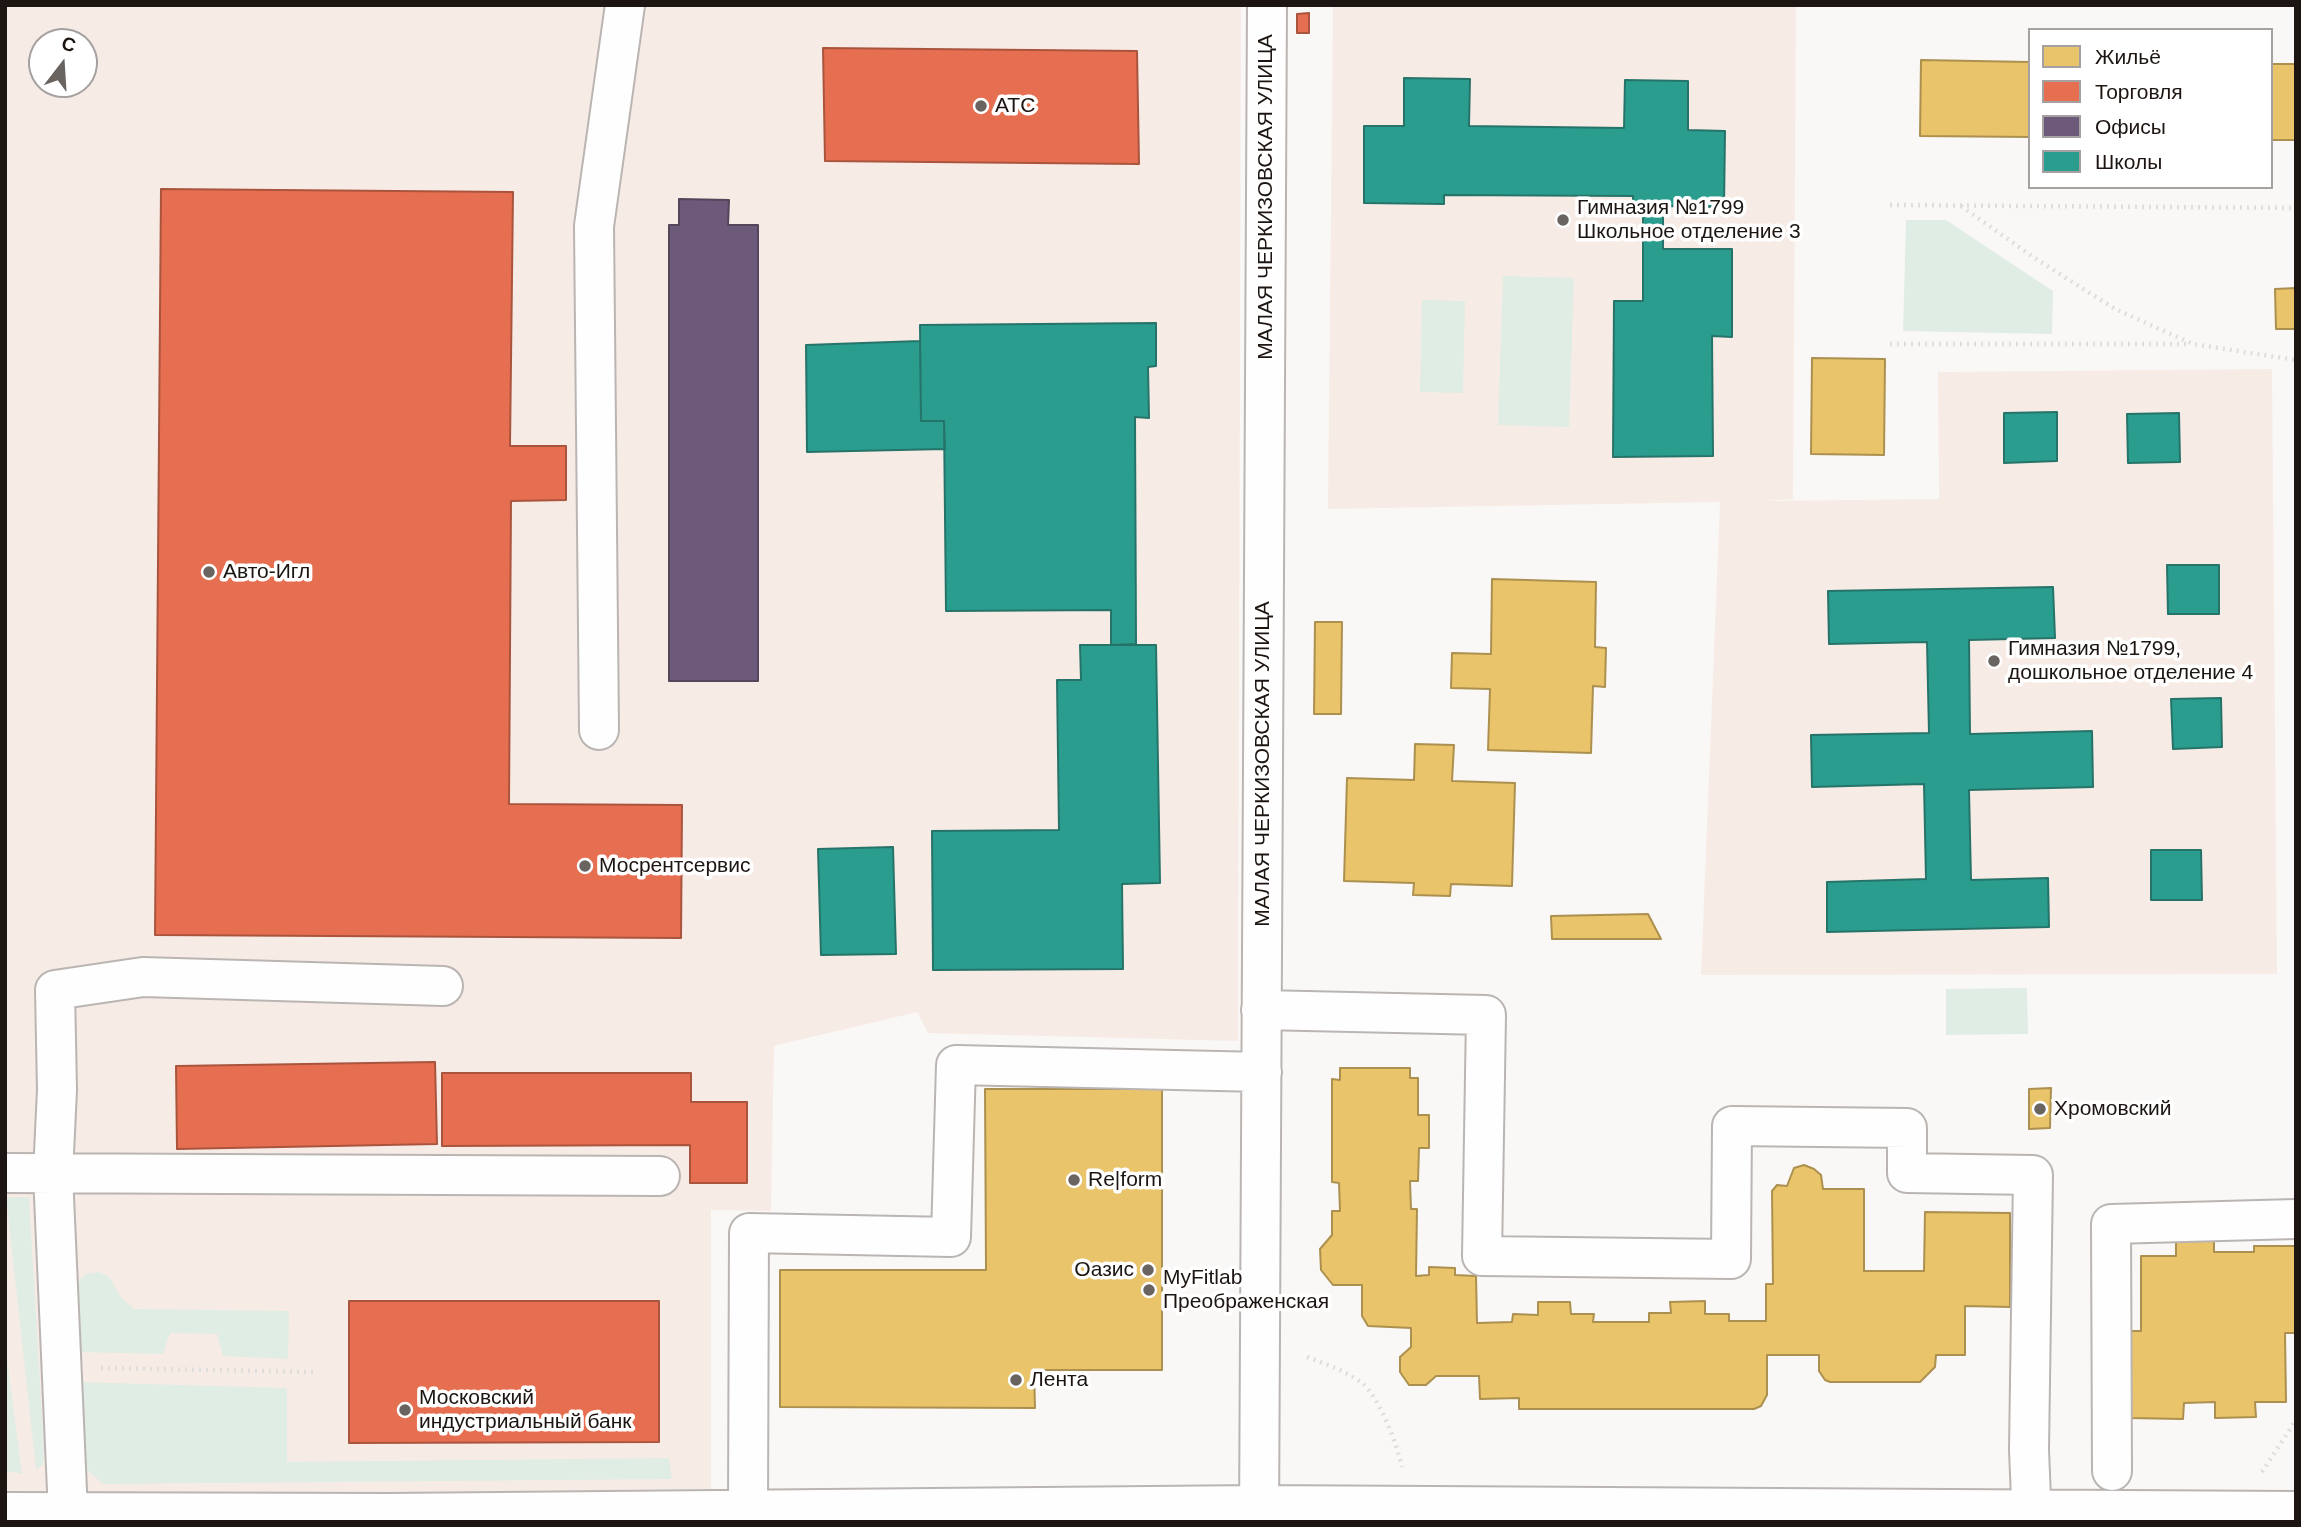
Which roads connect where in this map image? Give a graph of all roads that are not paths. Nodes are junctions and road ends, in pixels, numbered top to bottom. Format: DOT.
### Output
graph roads {
  1 [pos="625,5"];
  2 [pos="1266,5"];
  3 [pos="600,730"];
  4 [pos="443,986"];
  5 [pos="1261,1010"];
  6 [pos="1262,1072"];
  7 [pos="5,1173"];
  8 [pos="52,1174"];
  9 [pos="660,1176"];
  10 [pos="2296,1219"];
  11 [pos="2112,1471"];
  12 [pos="748,1508"];
  13 [pos="2296,1511"];
  14 [pos="5,1513"];
  15 [pos="68,1513"];
  16 [pos="1259,1513"];
  17 [pos="1021,1514"];
  18 [pos="699,1515"];
  19 [pos="2032,1516"];
  20 [pos="389,1517"];
  1 -- 3 [label="street"];
  2 -- 5 [label="street, МАЛАЯ ЧЕРКИЗОВСКАЯ УЛИЦА"];
  4 -- 8 [label="street"];
  5 -- 6 [label="street, МАЛАЯ ЧЕРКИЗОВСКАЯ УЛИЦА"];
  5 -- 19 [label="street"];
  6 -- 12 [label="street"];
  6 -- 16 [label="street, МАЛАЯ ЧЕРКИЗОВСКАЯ УЛИЦА"];
  7 -- 8 [label="street"];
  8 -- 9 [label="street"];
  8 -- 15 [label="street"];
  10 -- 11 [label="street"];
  12 -- 17 [label="street"];
  12 -- 18 [label="street"];
  13 -- 19 [label="street"];
  14 -- 15 [label="street"];
  15 -- 20 [label="street"];
  16 -- 17 [label="street"];
  16 -- 19 [label="street"];
  18 -- 20 [label="street"];
}
